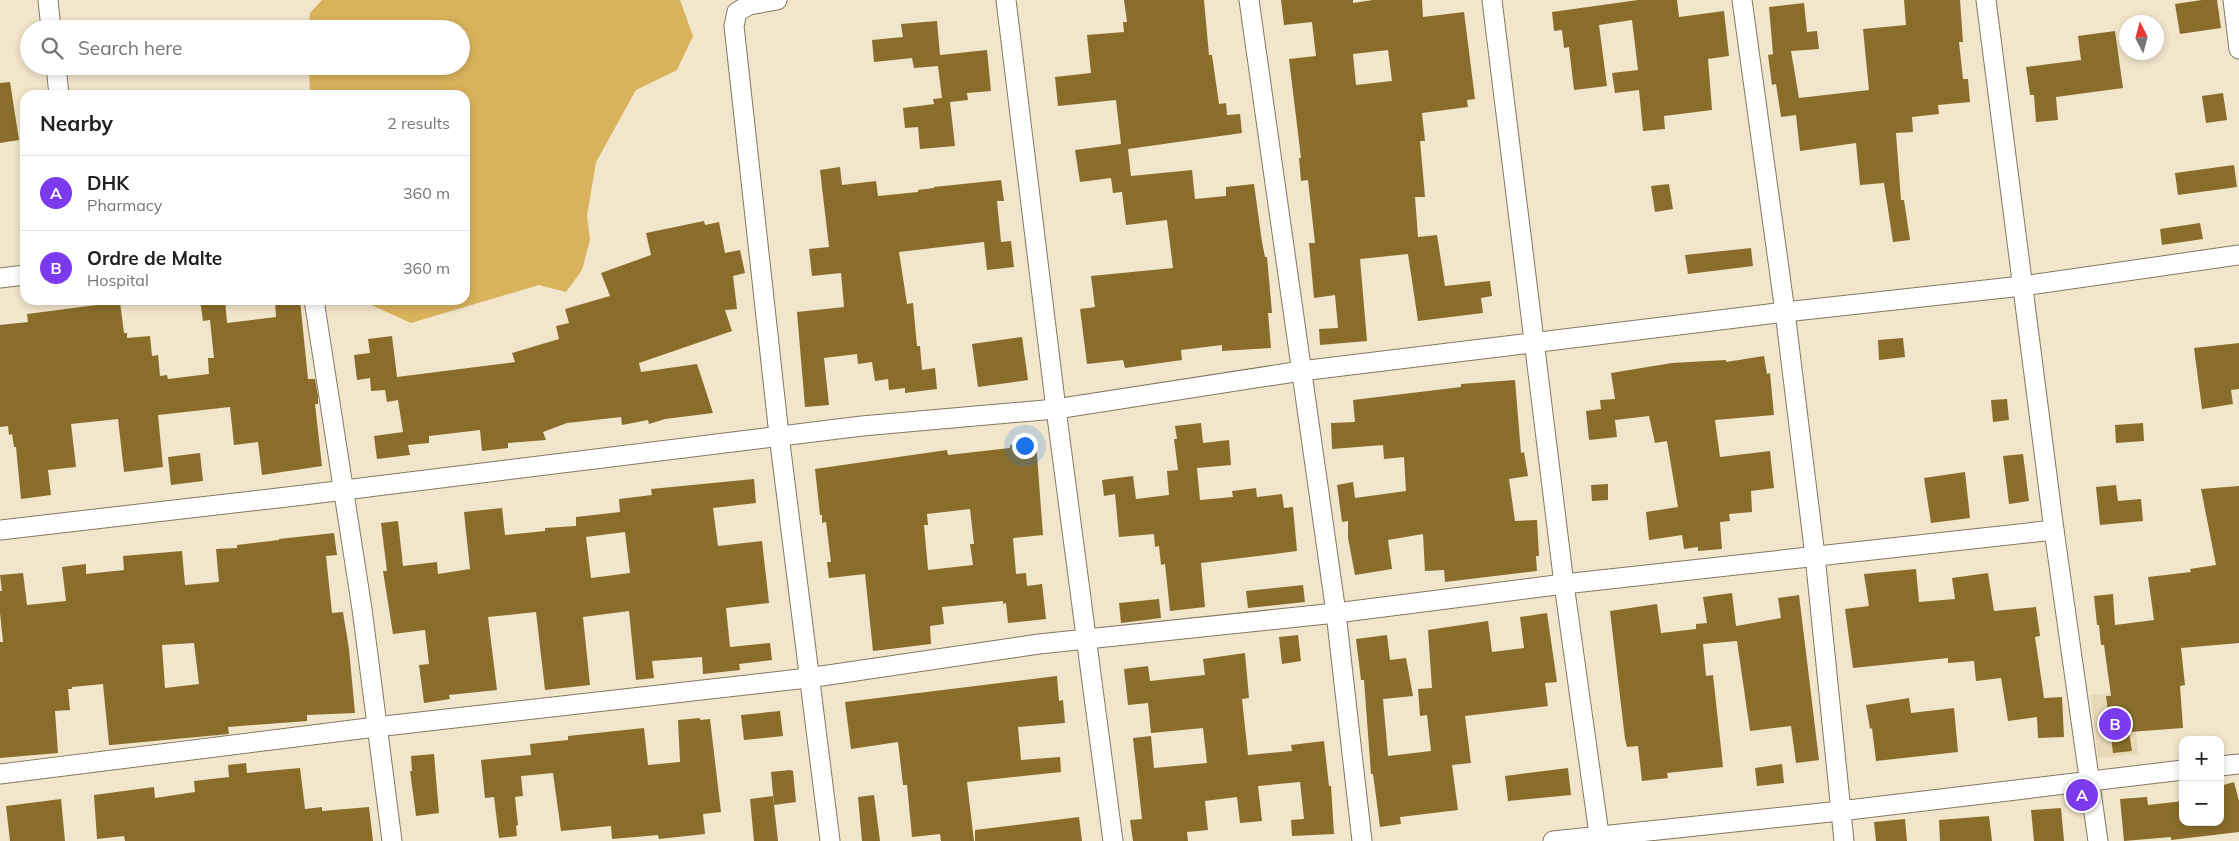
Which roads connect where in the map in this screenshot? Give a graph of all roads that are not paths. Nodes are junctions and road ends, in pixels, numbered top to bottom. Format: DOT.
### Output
graph roads {
  1 [pos="48,0"];
  2 [pos="777,0"];
  3 [pos="1006,0"];
  4 [pos="1249,0"];
  5 [pos="1492,0"];
  6 [pos="1742,0"];
  7 [pos="1986,0"];
  8 [pos="2233,0"];
  9 [pos="50,20"];
  10 [pos="2239,49"];
  11 [pos="57,75"];
  12 [pos="58,90"];
  13 [pos="2239,255"];
  14 [pos="20,276"];
  15 [pos="0,278"];
  16 [pos="2022,286"];
  17 [pos="315,305"];
  18 [pos="1786,312"];
  19 [pos="1535,344"];
  20 [pos="1301,372"];
  21 [pos="1056,409"];
  22 [pos="779,435"];
  23 [pos="344,490"];
  24 [pos="0,530"];
  25 [pos="2054,530"];
  26 [pos="1815,556"];
  27 [pos="1564,584"];
  28 [pos="1336,613"];
  29 [pos="1086,640"];
  30 [pos="808,678"];
  31 [pos="376,727"];
  32 [pos="2239,764"];
  33 [pos="2224,766"];
  34 [pos="2179,770"];
  35 [pos="0,774"];
  36 [pos="2090,781"];
  37 [pos="1840,811"];
  38 [pos="1600,839"];
  39 [pos="392,841"];
  40 [pos="830,841"];
  41 [pos="1113,841"];
  42 [pos="1362,841"];
  43 [pos="1553,841"];
  44 [pos="1844,841"];
  45 [pos="2098,841"];
  1 -- 9 [label="street"];
  2 -- 22 [label="street"];
  3 -- 21 [label="street"];
  4 -- 20 [label="street"];
  5 -- 19 [label="street"];
  6 -- 18 [label="street"];
  7 -- 16 [label="street"];
  8 -- 10 [label="street"];
  11 -- 12 [label="street"];
  13 -- 16 [label="street"];
  14 -- 15 [label="street"];
  16 -- 18 [label="street"];
  16 -- 25 [label="street"];
  17 -- 23 [label="street"];
  18 -- 19 [label="street"];
  18 -- 26 [label="street"];
  19 -- 20 [label="street"];
  19 -- 27 [label="street"];
  20 -- 21 [label="street"];
  20 -- 28 [label="street"];
  21 -- 22 [label="street"];
  21 -- 29 [label="street"];
  22 -- 23 [label="street"];
  22 -- 30 [label="street"];
  23 -- 24 [label="street"];
  23 -- 31 [label="street"];
  25 -- 26 [label="street"];
  25 -- 36 [label="street"];
  26 -- 27 [label="street"];
  26 -- 37 [label="street"];
  27 -- 28 [label="street"];
  27 -- 38 [label="street"];
  28 -- 29 [label="street"];
  28 -- 42 [label="street"];
  29 -- 30 [label="street"];
  29 -- 41 [label="street"];
  30 -- 31 [label="street"];
  30 -- 40 [label="street"];
  31 -- 35 [label="street"];
  31 -- 39 [label="street"];
  32 -- 33 [label="street"];
  34 -- 36 [label="street"];
  36 -- 37 [label="street"];
  36 -- 45 [label="street"];
  37 -- 38 [label="street"];
  37 -- 44 [label="street"];
  38 -- 43 [label="street"];
}
